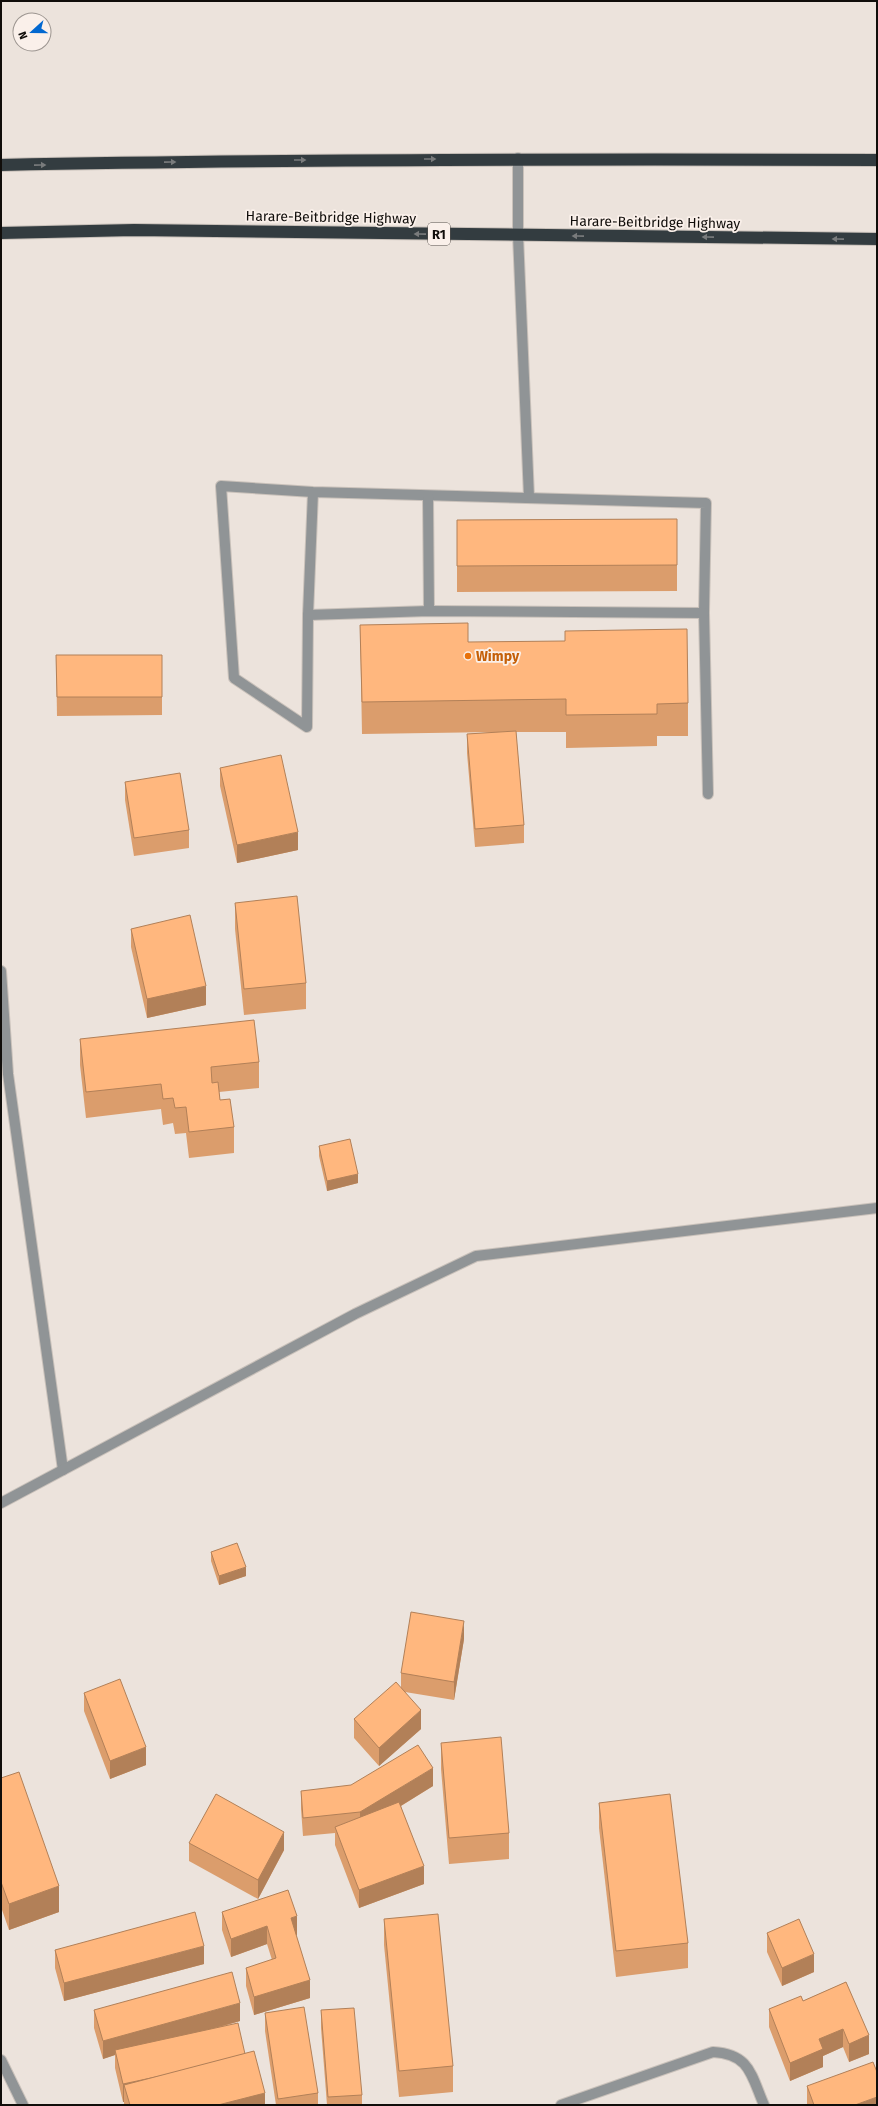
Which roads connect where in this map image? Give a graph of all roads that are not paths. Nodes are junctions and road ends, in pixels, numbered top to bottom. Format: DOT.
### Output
graph roads {
  1 [pos="518,158"];
  2 [pos="877,160"];
  3 [pos="1,165"];
  4 [pos="1,233"];
  5 [pos="518,235"];
  6 [pos="877,239"];
  7 [pos="313,492"];
  8 [pos="428,496"];
  9 [pos="529,497"];
  10 [pos="428,611"];
  11 [pos="704,614"];
  12 [pos="308,615"];
  13 [pos="708,794"];
  14 [pos="1,971"];
  15 [pos="877,1208"];
  16 [pos="63,1470"];
  17 [pos="1,1503"];
  18 [pos="1,2060"];
  19 [pos="23,2105"];
  20 [pos="561,2105"];
  21 [pos="764,2105"];
  1 -- 2 [label="highway"];
  3 -- 1 [label="highway, one-way"];
  1 -- 5 [label="street"];
  5 -- 4 [label="highway, Harare-Beitbridge Highway / R1, one-way"];
  6 -- 5 [label="highway, Harare-Beitbridge Highway / R1, one-way"];
  5 -- 9 [label="street"];
  7 -- 8 [label="street"];
  7 -- 12 [label="street"];
  7 -- 12 [label="street"];
  8 -- 9 [label="street"];
  8 -- 10 [label="street"];
  9 -- 11 [label="street"];
  10 -- 11 [label="street"];
  10 -- 12 [label="street"];
  11 -- 13 [label="street"];
  14 -- 16 [label="street"];
  15 -- 16 [label="street"];
  16 -- 17 [label="street"];
  18 -- 19 [label="street"];
  20 -- 21 [label="street"];
}
